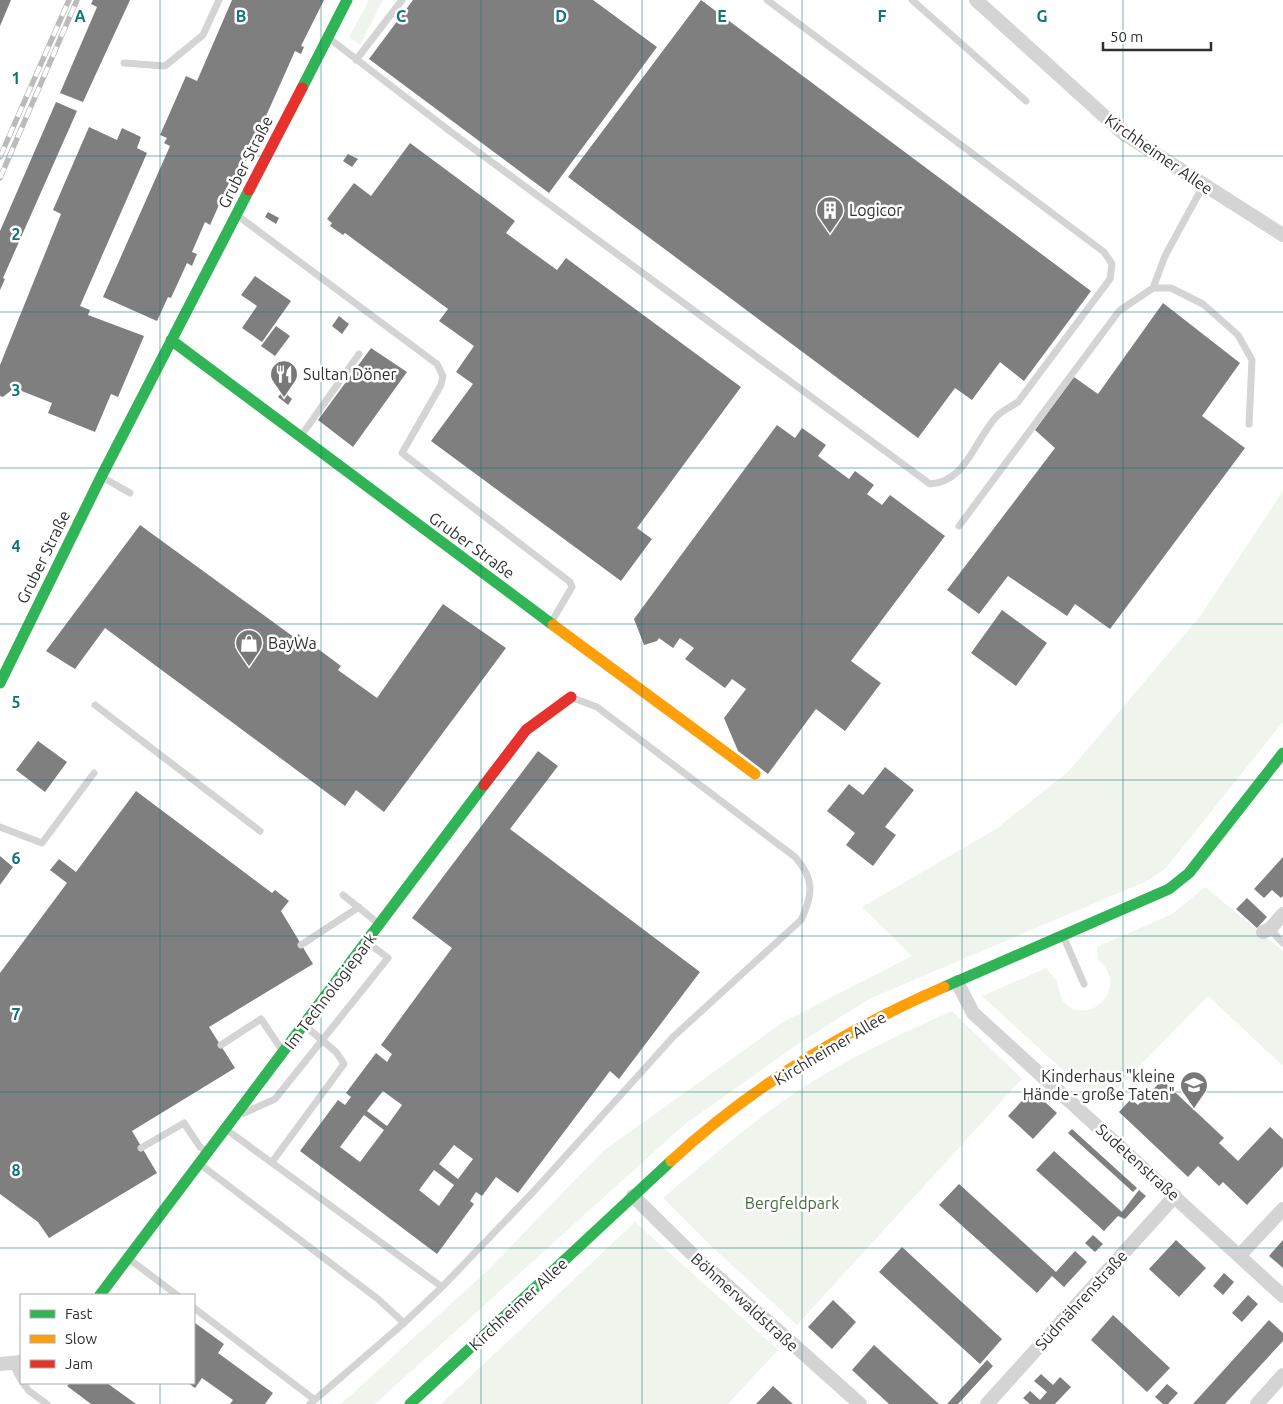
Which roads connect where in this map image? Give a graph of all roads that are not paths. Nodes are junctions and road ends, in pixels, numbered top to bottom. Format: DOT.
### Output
graph roads {
  1 [pos="219,0"];
  2 [pos="347,0"];
  3 [pos="402,0"];
  4 [pos="767,0"];
  5 [pos="912,0"];
  6 [pos="976,0"];
  7 [pos="327,38"];
  8 [pos="356,60"];
  9 [pos="124,63"];
  10 [pos="1026,101"];
  11 [pos="1203,186"];
  12 [pos="236,214"];
  13 [pos="1283,235"];
  14 [pos="1153,288"];
  15 [pos="172,340"];
  16 [pos="359,354"];
  17 [pos="1249,424"];
  18 [pos="300,438"];
  19 [pos="102,477"];
  20 [pos="130,493"];
  21 [pos="959,526"];
  22 [pos="550,623"];
  23 [pos="0,683"];
  24 [pos="572,698"];
  25 [pos="95,705"];
  26 [pos="1283,753"];
  27 [pos="94,773"];
  28 [pos="755,774"];
  29 [pos="0,828"];
  30 [pos="260,831"];
  31 [pos="343,895"];
  32 [pos="358,907"];
  33 [pos="1283,914"];
  34 [pos="381,924"];
  35 [pos="1266,930"];
  36 [pos="1063,937"];
  37 [pos="366,942"];
  38 [pos="1283,943"];
  39 [pos="301,945"];
  40 [pos="957,982"];
  41 [pos="1084,984"];
  42 [pos="304,1025"];
  43 [pos="323,1040"];
  44 [pos="221,1045"];
  45 [pos="284,1052"];
  46 [pos="235,1117"];
  47 [pos="226,1130"];
  48 [pos="142,1148"];
  49 [pos="209,1153"];
  50 [pos="272,1162"];
  51 [pos="201,1165"];
  52 [pos="633,1196"];
  53 [pos="1175,1196"];
  54 [pos="1283,1208"];
  55 [pos="1239,1256"];
  56 [pos="129,1259"];
  57 [pos="442,1287"];
  58 [pos="101,1294"];
  59 [pos="176,1294"];
  60 [pos="1283,1296"];
  61 [pos="195,1309"];
  62 [pos="404,1323"];
  63 [pos="11,1364"];
  64 [pos="1283,1376"];
  65 [pos="20,1378"];
  66 [pos="24,1384"];
  67 [pos="312,1402"];
  68 [pos="47,1404"];
  69 [pos="410,1404"];
  70 [pos="860,1404"];
  71 [pos="987,1404"];
  72 [pos="1257,1404"];
  1 -- 9 [label="lane"];
  2 -- 7 [label="street, Gruber Straße"];
  3 -- 8 [label="lane"];
  4 -- 8 [label="lane"];
  5 -- 10 [label="lane"];
  6 -- 11 [label="street, Kirchheimer Allee"];
  7 -- 8 [label="lane"];
  7 -- 12 [label="street, Gruber Straße"];
  11 -- 13 [label="street, Kirchheimer Allee"];
  11 -- 14 [label="lane"];
  12 -- 15 [label="street, Gruber Straße"];
  12 -- 22 [label="lane"];
  14 -- 17 [label="lane"];
  14 -- 21 [label="lane"];
  15 -- 18 [label="street, Gruber Straße"];
  15 -- 19 [label="street, Gruber Straße"];
  16 -- 18 [label="lane"];
  18 -- 22 [label="street, Gruber Straße"];
  19 -- 20 [label="lane"];
  19 -- 23 [label="street, Gruber Straße"];
  22 -- 28 [label="street, Gruber Straße"];
  24 -- 34 [label="street, Im Technologiepark"];
  24 -- 57 [label="lane"];
  25 -- 30 [label="lane"];
  26 -- 36 [label="street, Kirchheimer Allee"];
  27 -- 29 [label="lane"];
  31 -- 32 [label="lane"];
  32 -- 34 [label="lane"];
  32 -- 39 [label="lane"];
  33 -- 35 [label="street"];
  34 -- 37 [label="street, Im Technologiepark"];
  35 -- 38 [label="lane"];
  36 -- 40 [label="street, Kirchheimer Allee"];
  36 -- 41 [label="lane"];
  37 -- 42 [label="street, Im Technologiepark"];
  37 -- 43 [label="lane"];
  40 -- 52 [label="street, Kirchheimer Allee"];
  40 -- 53 [label="street, Sudetenstraße"];
  42 -- 43 [label="lane"];
  42 -- 45 [label="street, Im Technologiepark"];
  43 -- 46 [label="lane"];
  43 -- 50 [label="lane"];
  44 -- 45 [label="lane"];
  45 -- 46 [label="street, Im Technologiepark"];
  46 -- 47 [label="street, Im Technologiepark"];
  47 -- 49 [label="street, Im Technologiepark"];
  47 -- 50 [label="lane"];
  48 -- 49 [label="lane"];
  49 -- 51 [label="street, Im Technologiepark"];
  50 -- 57 [label="lane"];
  51 -- 56 [label="street, Im Technologiepark"];
  51 -- 62 [label="lane"];
  52 -- 69 [label="street, Kirchheimer Allee"];
  52 -- 70 [label="street, Böhmerwaldstraße"];
  53 -- 55 [label="street, Sudetenstraße"];
  53 -- 71 [label="street, Südmährenstraße"];
  54 -- 55 [label="street"];
  55 -- 60 [label="street, Sudetenstraße"];
  56 -- 58 [label="street, Im Technologiepark"];
  56 -- 59 [label="lane"];
  57 -- 62 [label="lane"];
  61 -- 67 [label="lane"];
  62 -- 67 [label="lane"];
  63 -- 65 [label="lane"];
  64 -- 72 [label="street"];
  66 -- 68 [label="lane"];
}
